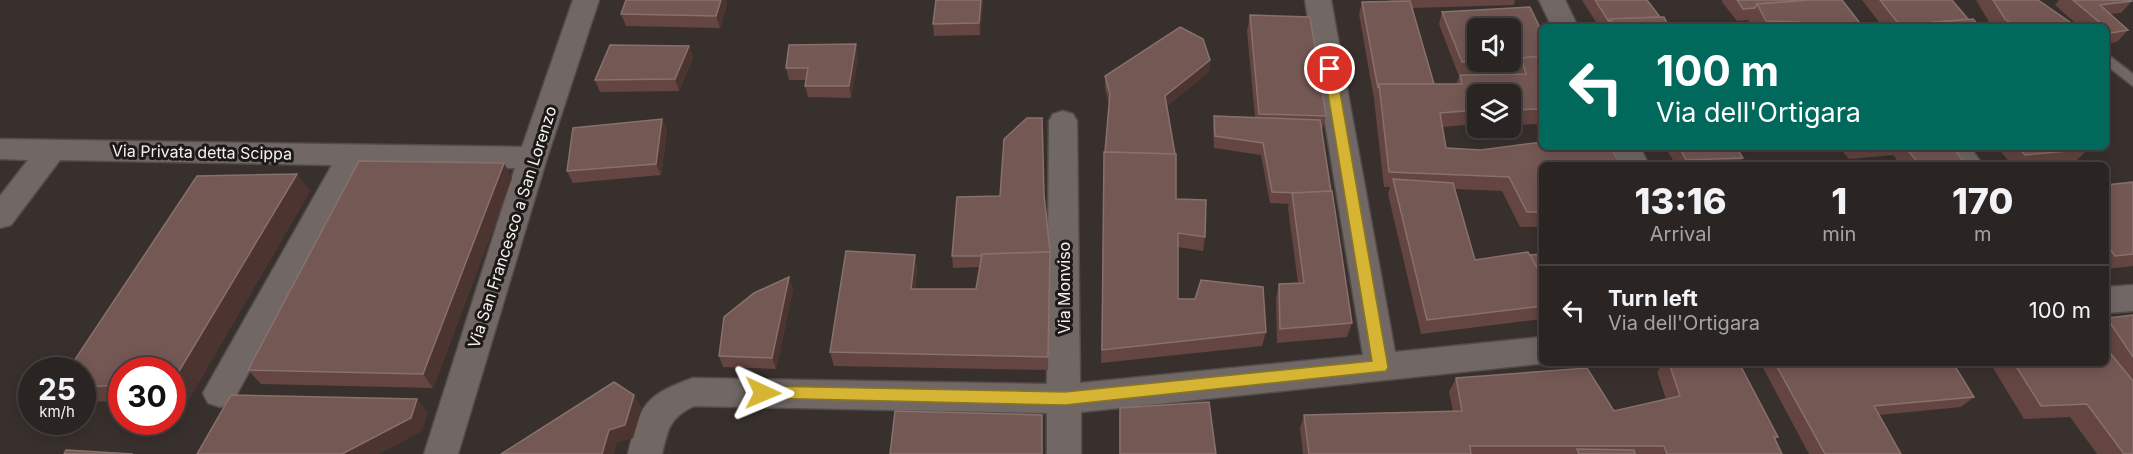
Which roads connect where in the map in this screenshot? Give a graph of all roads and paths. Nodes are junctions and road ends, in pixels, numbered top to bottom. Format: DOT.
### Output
graph roads {
  1 [pos="586,0"];
  2 [pos="1318,0"];
  3 [pos="1552,0"];
  4 [pos="1564,24"];
  5 [pos="2109,61"];
  6 [pos="2133,81"];
  7 [pos="1063,121"];
  8 [pos="0,149"];
  9 [pos="52,150"];
  10 [pos="1956,150"];
  11 [pos="352,155"];
  12 [pos="533,158"];
  13 [pos="1966,162"];
  14 [pos="0,217"];
  15 [pos="2133,298"];
  16 [pos="2109,300"];
  17 [pos="1539,351"];
  18 [pos="1381,367"];
  19 [pos="220,393"];
  20 [pos="1065,399"];
  21 [pos="441,454"];
  22 [pos="645,454"];
  23 [pos="1064,454"];
  1 -- 12 [label="street, Via San Francesco a San Lorenzo"];
  2 -- 18 [label="street"];
  3 -- 4 [label="street"];
  5 -- 6 [label="lane"];
  7 -- 20 [label="street, Via Monviso"];
  8 -- 9 [label="street, Via Privata detta Scippa"];
  9 -- 11 [label="street, Via Privata detta Scippa"];
  9 -- 14 [label="street"];
  10 -- 13 [label="street"];
  11 -- 12 [label="street, Via Privata detta Scippa"];
  11 -- 19 [label="street"];
  12 -- 21 [label="street, Via San Francesco a San Lorenzo"];
  15 -- 16 [label="street"];
  17 -- 18 [label="street"];
  18 -- 20 [label="street"];
  20 -- 22 [label="street"];
  20 -- 23 [label="street, Via Monviso"];
}
